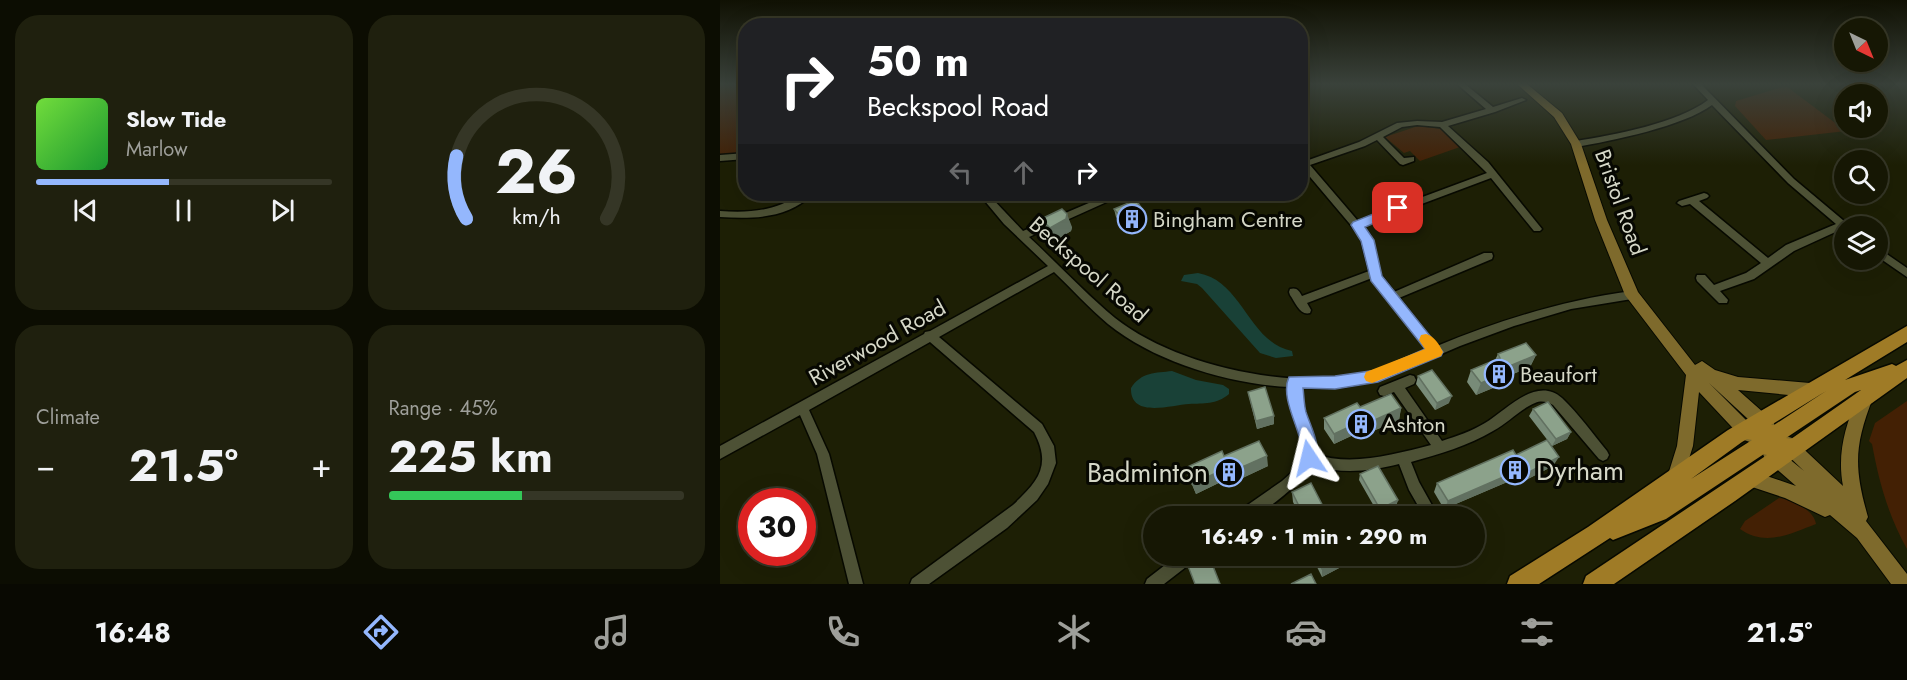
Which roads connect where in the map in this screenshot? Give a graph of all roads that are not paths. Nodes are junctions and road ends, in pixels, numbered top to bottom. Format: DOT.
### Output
graph roads {
  1 [pos="1488,111"];
  2 [pos="1554,111"];
  3 [pos="1695,111"];
  4 [pos="1725,111"];
  5 [pos="1442,125"];
  6 [pos="1378,136"];
  7 [pos="1576,144"];
  8 [pos="738,157"];
  9 [pos="720,158"];
  10 [pos="1411,159"];
  11 [pos="1308,160"];
  12 [pos="1308,168"];
  13 [pos="1493,174"];
  14 [pos="1704,196"];
  15 [pos="796,201"];
  16 [pos="989,201"];
  17 [pos="1101,201"];
  18 [pos="720,214"];
  19 [pos="1834,218"];
  20 [pos="1357,225"];
  21 [pos="1537,229"];
  22 [pos="1834,230"];
  23 [pos="1022,236"];
  24 [pos="1488,256"];
  25 [pos="1888,259"];
  26 [pos="1768,264"];
  27 [pos="1054,267"];
  28 [pos="1374,273"];
  29 [pos="1907,273"];
  30 [pos="1701,278"];
  31 [pos="1713,289"];
  32 [pos="1632,295"];
  33 [pos="1392,297"];
  34 [pos="1723,300"];
  35 [pos="1300,301"];
  36 [pos="1907,333"];
  37 [pos="929,335"];
  38 [pos="1435,352"];
  39 [pos="1907,368"];
  40 [pos="1697,371"];
  41 [pos="1410,380"];
  42 [pos="1294,382"];
  43 [pos="1397,386"];
  44 [pos="1810,390"];
  45 [pos="1384,391"];
  46 [pos="1864,398"];
  47 [pos="802,407"];
  48 [pos="1753,425"];
  49 [pos="1777,446"];
  50 [pos="1440,448"];
  51 [pos="720,453"];
  52 [pos="1603,454"];
  53 [pos="1309,458"];
  54 [pos="1403,458"];
  55 [pos="1675,478"];
  56 [pos="1749,478"];
  57 [pos="1258,506"];
  58 [pos="1425,506"];
  59 [pos="1863,532"];
  60 [pos="1596,535"];
  61 [pos="1176,566"];
  62 [pos="856,584"];
  63 [pos="917,584"];
  64 [pos="1152,584"];
  65 [pos="1518,584"];
  66 [pos="1594,584"];
  67 [pos="1903,584"];
  1 -- 5 [label="street"];
  2 -- 7 [label="main road, Bristol Road"];
  3 -- 7 [label="street"];
  4 -- 19 [label="street"];
  5 -- 6 [label="street"];
  5 -- 13 [label="street"];
  6 -- 10 [label="street"];
  6 -- 11 [label="street"];
  7 -- 32 [label="main road, Bristol Road"];
  8 -- 9 [label="street"];
  12 -- 20 [label="street"];
  13 -- 20 [label="street"];
  13 -- 21 [label="street"];
  14 -- 26 [label="street"];
  15 -- 18 [label="street"];
  16 -- 23 [label="street, Beckspool Road"];
  17 -- 23 [label="street"];
  20 -- 28 [label="street"];
  22 -- 26 [label="street"];
  23 -- 27 [label="street, Beckspool Road"];
  24 -- 33 [label="street"];
  25 -- 29 [label="street"];
  26 -- 31 [label="street"];
  27 -- 37 [label="street, Riverwood Road"];
  27 -- 42 [label="street, Beckspool Road"];
  28 -- 33 [label="street"];
  28 -- 35 [label="street"];
  30 -- 31 [label="street"];
  31 -- 34 [label="street"];
  32 -- 38 [label="street, Beckspool Road"];
  32 -- 40 [label="main road, Bristol Road"];
  33 -- 38 [label="street"];
  36 -- 44 [label="highway"];
  37 -- 47 [label="street, Riverwood Road"];
  37 -- 63 [label="street"];
  38 -- 42 [label="street, Beckspool Road"];
  39 -- 46 [label="highway"];
  39 -- 49 [label="highway"];
  40 -- 44 [label="main road"];
  40 -- 48 [label="main road, Bristol Road"];
  40 -- 55 [label="main road"];
  41 -- 43 [label="street"];
  42 -- 53 [label="street"];
  43 -- 45 [label="street"];
  43 -- 50 [label="street"];
  44 -- 48 [label="highway"];
  46 -- 49 [label="highway"];
  46 -- 59 [label="main road"];
  47 -- 51 [label="street, Riverwood Road"];
  47 -- 62 [label="street"];
  48 -- 49 [label="highway"];
  48 -- 55 [label="highway"];
  49 -- 56 [label="highway"];
  49 -- 59 [label="main road"];
  49 -- 60 [label="highway"];
  50 -- 52 [label="street"];
  50 -- 54 [label="street"];
  53 -- 54 [label="street"];
  53 -- 57 [label="street"];
  54 -- 58 [label="street"];
  55 -- 60 [label="highway"];
  56 -- 59 [label="main road"];
  56 -- 66 [label="highway"];
  59 -- 67 [label="main road"];
  60 -- 65 [label="highway"];
  61 -- 64 [label="street"];
}
